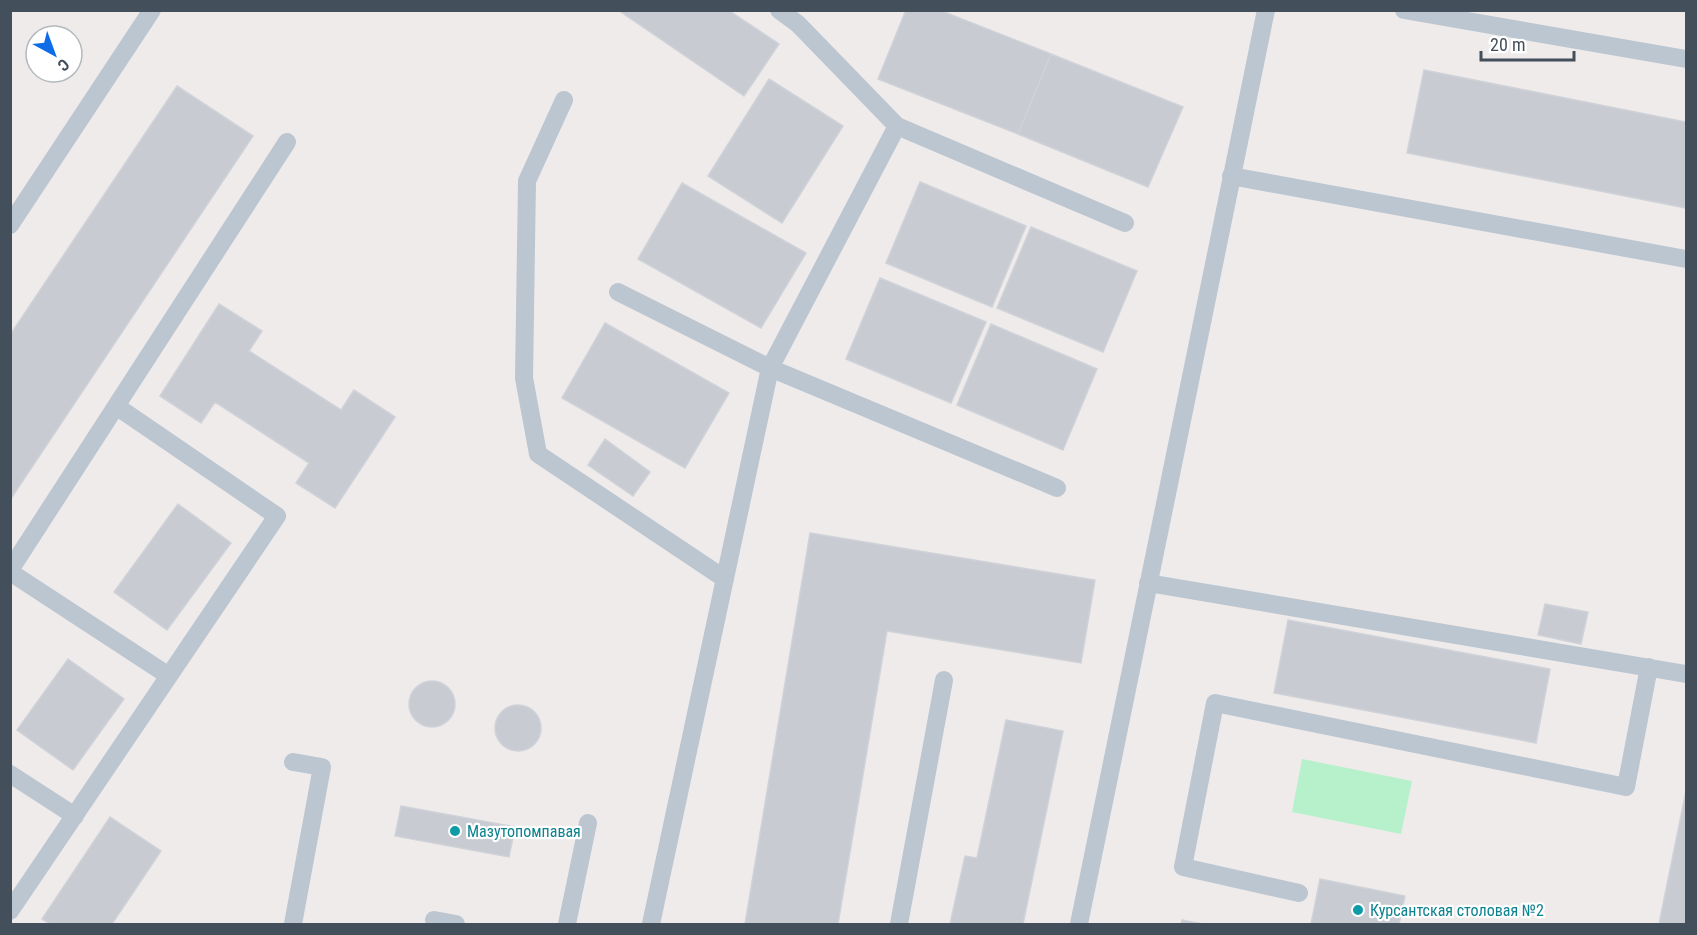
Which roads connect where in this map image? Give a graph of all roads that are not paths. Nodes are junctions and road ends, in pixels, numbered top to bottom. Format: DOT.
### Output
graph roads {
  1 [pos="152,10"];
  2 [pos="779,10"];
  3 [pos="1266,10"];
  4 [pos="1404,10"];
  5 [pos="1686,59"];
  6 [pos="564,100"];
  7 [pos="897,126"];
  8 [pos="287,142"];
  9 [pos="1231,176"];
  10 [pos="1125,223"];
  11 [pos="10,225"];
  12 [pos="1686,259"];
  13 [pos="618,292"];
  14 [pos="770,368"];
  15 [pos="116,406"];
  16 [pos="1057,488"];
  17 [pos="10,571"];
  18 [pos="725,579"];
  19 [pos="1148,583"];
  20 [pos="1649,667"];
  21 [pos="1686,674"];
  22 [pos="169,676"];
  23 [pos="944,680"];
  24 [pos="293,762"];
  25 [pos="10,774"];
  26 [pos="75,816"];
  27 [pos="588,823"];
  28 [pos="1299,893"];
  29 [pos="10,911"];
  30 [pos="434,920"];
  31 [pos="293,924"];
  32 [pos="456,924"];
  33 [pos="567,924"];
  34 [pos="651,924"];
  35 [pos="899,924"];
  36 [pos="1079,924"];
  1 -- 11 [label="lane"];
  2 -- 7 [label="lane"];
  3 -- 9 [label="lane"];
  4 -- 5 [label="lane"];
  6 -- 18 [label="lane"];
  7 -- 10 [label="lane"];
  7 -- 14 [label="lane"];
  8 -- 15 [label="lane"];
  9 -- 12 [label="lane"];
  9 -- 19 [label="lane"];
  13 -- 14 [label="lane"];
  14 -- 16 [label="lane"];
  14 -- 18 [label="lane"];
  15 -- 17 [label="lane"];
  15 -- 22 [label="lane"];
  17 -- 22 [label="lane"];
  18 -- 34 [label="lane"];
  19 -- 20 [label="lane"];
  19 -- 36 [label="lane"];
  20 -- 21 [label="lane"];
  20 -- 28 [label="lane"];
  22 -- 26 [label="lane"];
  23 -- 35 [label="lane"];
  24 -- 31 [label="lane"];
  25 -- 26 [label="lane"];
  26 -- 29 [label="lane"];
  27 -- 33 [label="lane"];
  30 -- 32 [label="lane"];
}
